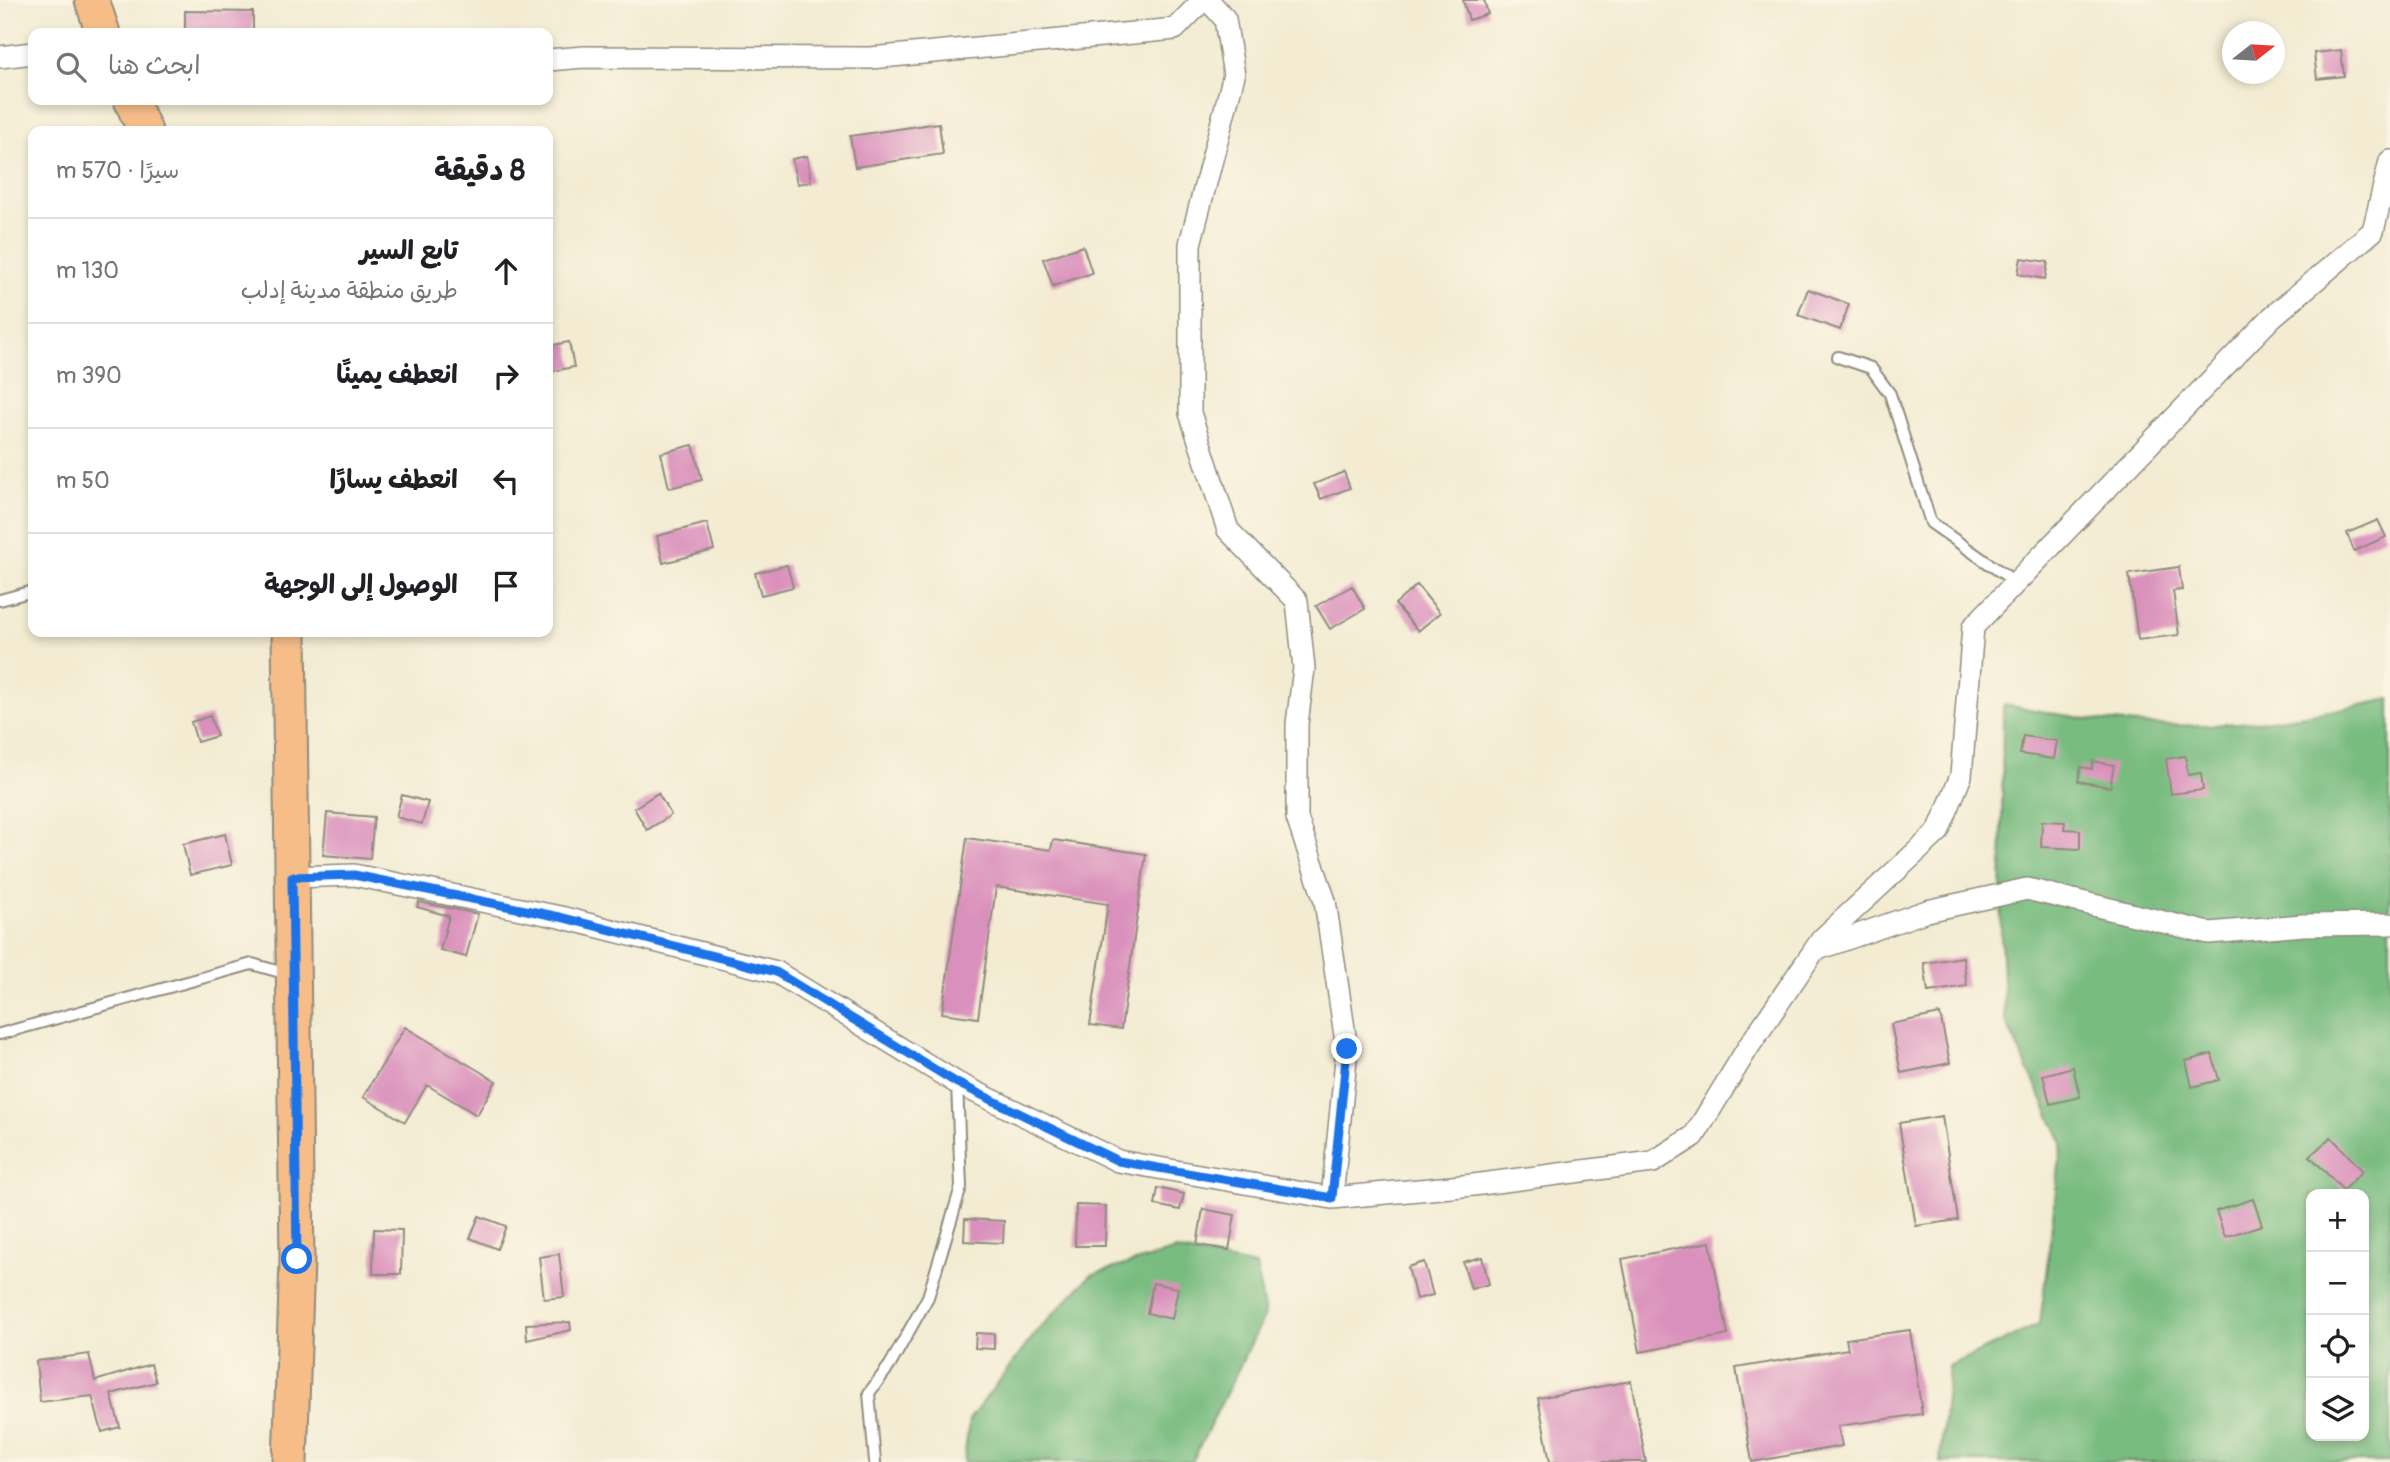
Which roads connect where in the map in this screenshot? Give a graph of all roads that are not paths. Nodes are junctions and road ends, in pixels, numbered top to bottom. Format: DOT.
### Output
graph roads {
  1 [pos="92,0"];
  2 [pos="1205,0"];
  3 [pos="101,28"];
  4 [pos="28,53"];
  5 [pos="0,58"];
  6 [pos="553,60"];
  7 [pos="133,105"];
  8 [pos="143,126"];
  9 [pos="2390,161"];
  10 [pos="1838,357"];
  11 [pos="2015,582"];
  12 [pos="28,593"];
  13 [pos="0,600"];
  14 [pos="289,637"];
  15 [pos="292,877"];
  16 [pos="2390,924"];
  17 [pos="1815,950"];
  18 [pos="293,975"];
  19 [pos="0,1034"];
  20 [pos="957,1083"];
  21 [pos="1332,1198"];
  22 [pos="290,1462"];
  23 [pos="875,1462"];
  1 -- 3 [label="main road"];
  2 -- 6 [label="street"];
  2 -- 21 [label="street"];
  4 -- 5 [label="street"];
  7 -- 8 [label="main road"];
  9 -- 11 [label="street"];
  10 -- 11 [label="lane"];
  11 -- 17 [label="street"];
  12 -- 13 [label="lane"];
  14 -- 15 [label="main road"];
  15 -- 18 [label="main road"];
  15 -- 20 [label="street"];
  16 -- 17 [label="street"];
  17 -- 21 [label="street"];
  18 -- 19 [label="lane"];
  18 -- 22 [label="main road"];
  20 -- 21 [label="street"];
  20 -- 23 [label="lane"];
}
